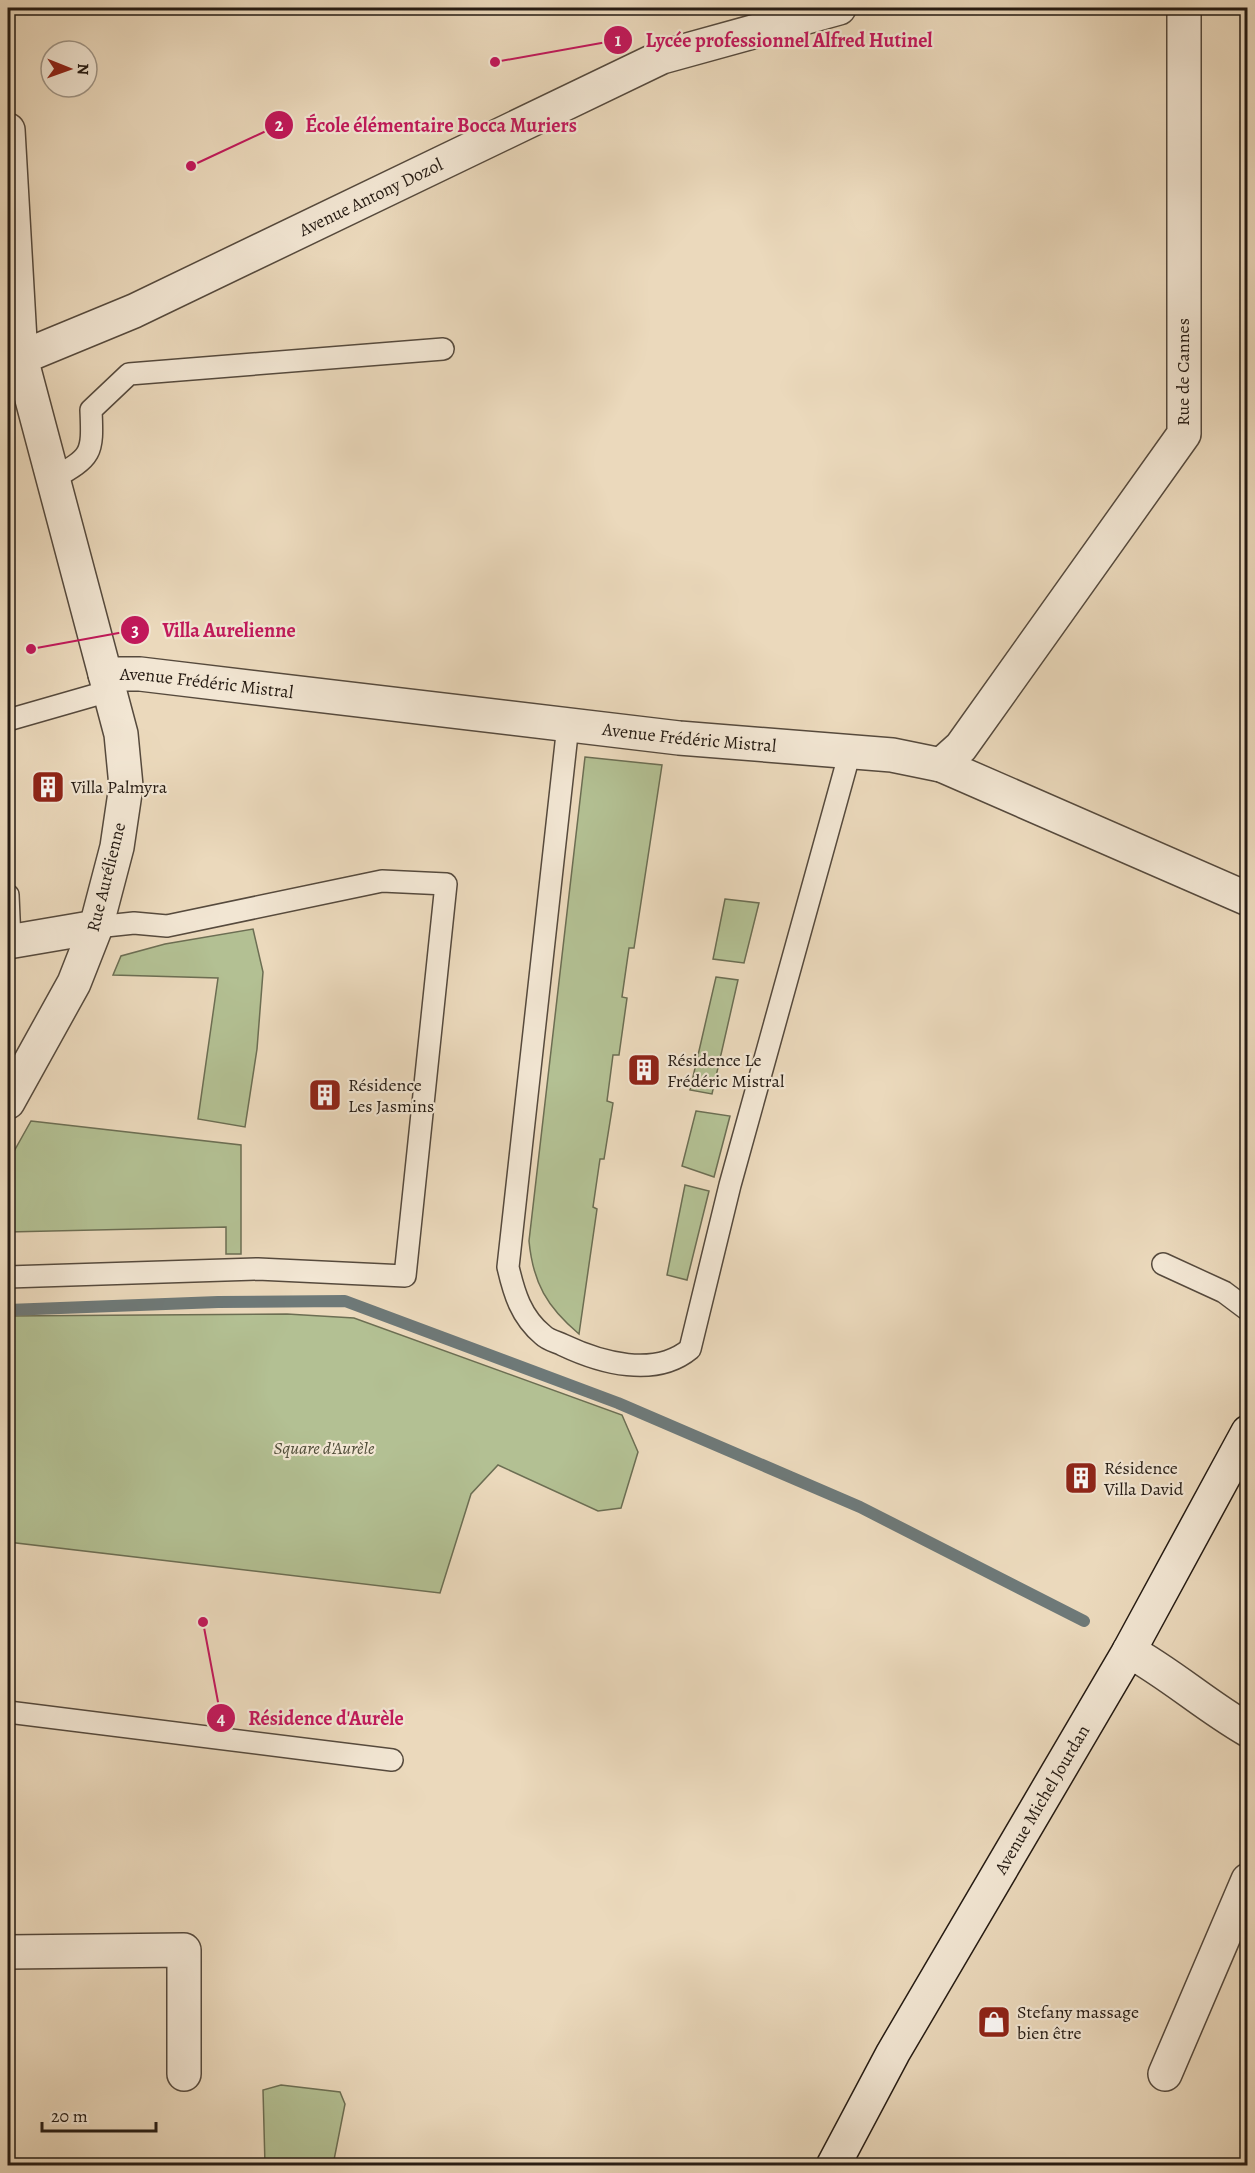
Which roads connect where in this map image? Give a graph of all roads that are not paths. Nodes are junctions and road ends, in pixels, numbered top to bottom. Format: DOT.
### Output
graph roads {
  1 [pos="839,8"];
  2 [pos="1184,8"];
  3 [pos="8,130"];
  4 [pos="443,349"];
  5 [pos="14,361"];
  6 [pos="53,479"];
  7 [pos="107,682"];
  8 [pos="8,720"];
  9 [pos="568,725"];
  10 [pos="850,752"];
  11 [pos="941,765"];
  12 [pos="8,895"];
  13 [pos="1248,899"];
  14 [pos="96,927"];
  15 [pos="9,941"];
  16 [pos="8,1102"];
  17 [pos="1163,1264"];
  18 [pos="8,1277"];
  19 [pos="1248,1310"];
  20 [pos="1248,1432"];
  21 [pos="1129,1651"];
  22 [pos="8,1712"];
  23 [pos="1248,1730"];
  24 [pos="392,1760"];
  25 [pos="1248,1880"];
  26 [pos="8,1952"];
  27 [pos="184,2074"];
  28 [pos="1164,2074"];
  29 [pos="833,2166"];
  1 -- 5 [label="street, Avenue Antony Dozol"];
  2 -- 11 [label="street, Rue de Cannes"];
  3 -- 5 [label="street, Rue Aurélienne"];
  4 -- 6 [label="lane"];
  5 -- 6 [label="street, Rue Aurélienne"];
  6 -- 7 [label="street, Rue Aurélienne"];
  7 -- 8 [label="lane"];
  7 -- 9 [label="street, Avenue Frédéric Mistral"];
  7 -- 14 [label="street, Rue Aurélienne"];
  9 -- 10 [label="street, Avenue Frédéric Mistral"];
  9 -- 10 [label="lane"];
  10 -- 11 [label="street, Avenue Frédéric Mistral"];
  11 -- 13 [label="street, Avenue Frédéric Mistral"];
  12 -- 15 [label="lane"];
  14 -- 15 [label="street"];
  14 -- 16 [label="street, Rue Aurélienne"];
  14 -- 18 [label="lane"];
  17 -- 19 [label="lane"];
  20 -- 21 [label="street, Avenue Michel Jourdan"];
  21 -- 23 [label="street"];
  21 -- 29 [label="street, Avenue Michel Jourdan"];
  22 -- 24 [label="lane"];
  25 -- 28 [label="street"];
  26 -- 27 [label="street"];
}
